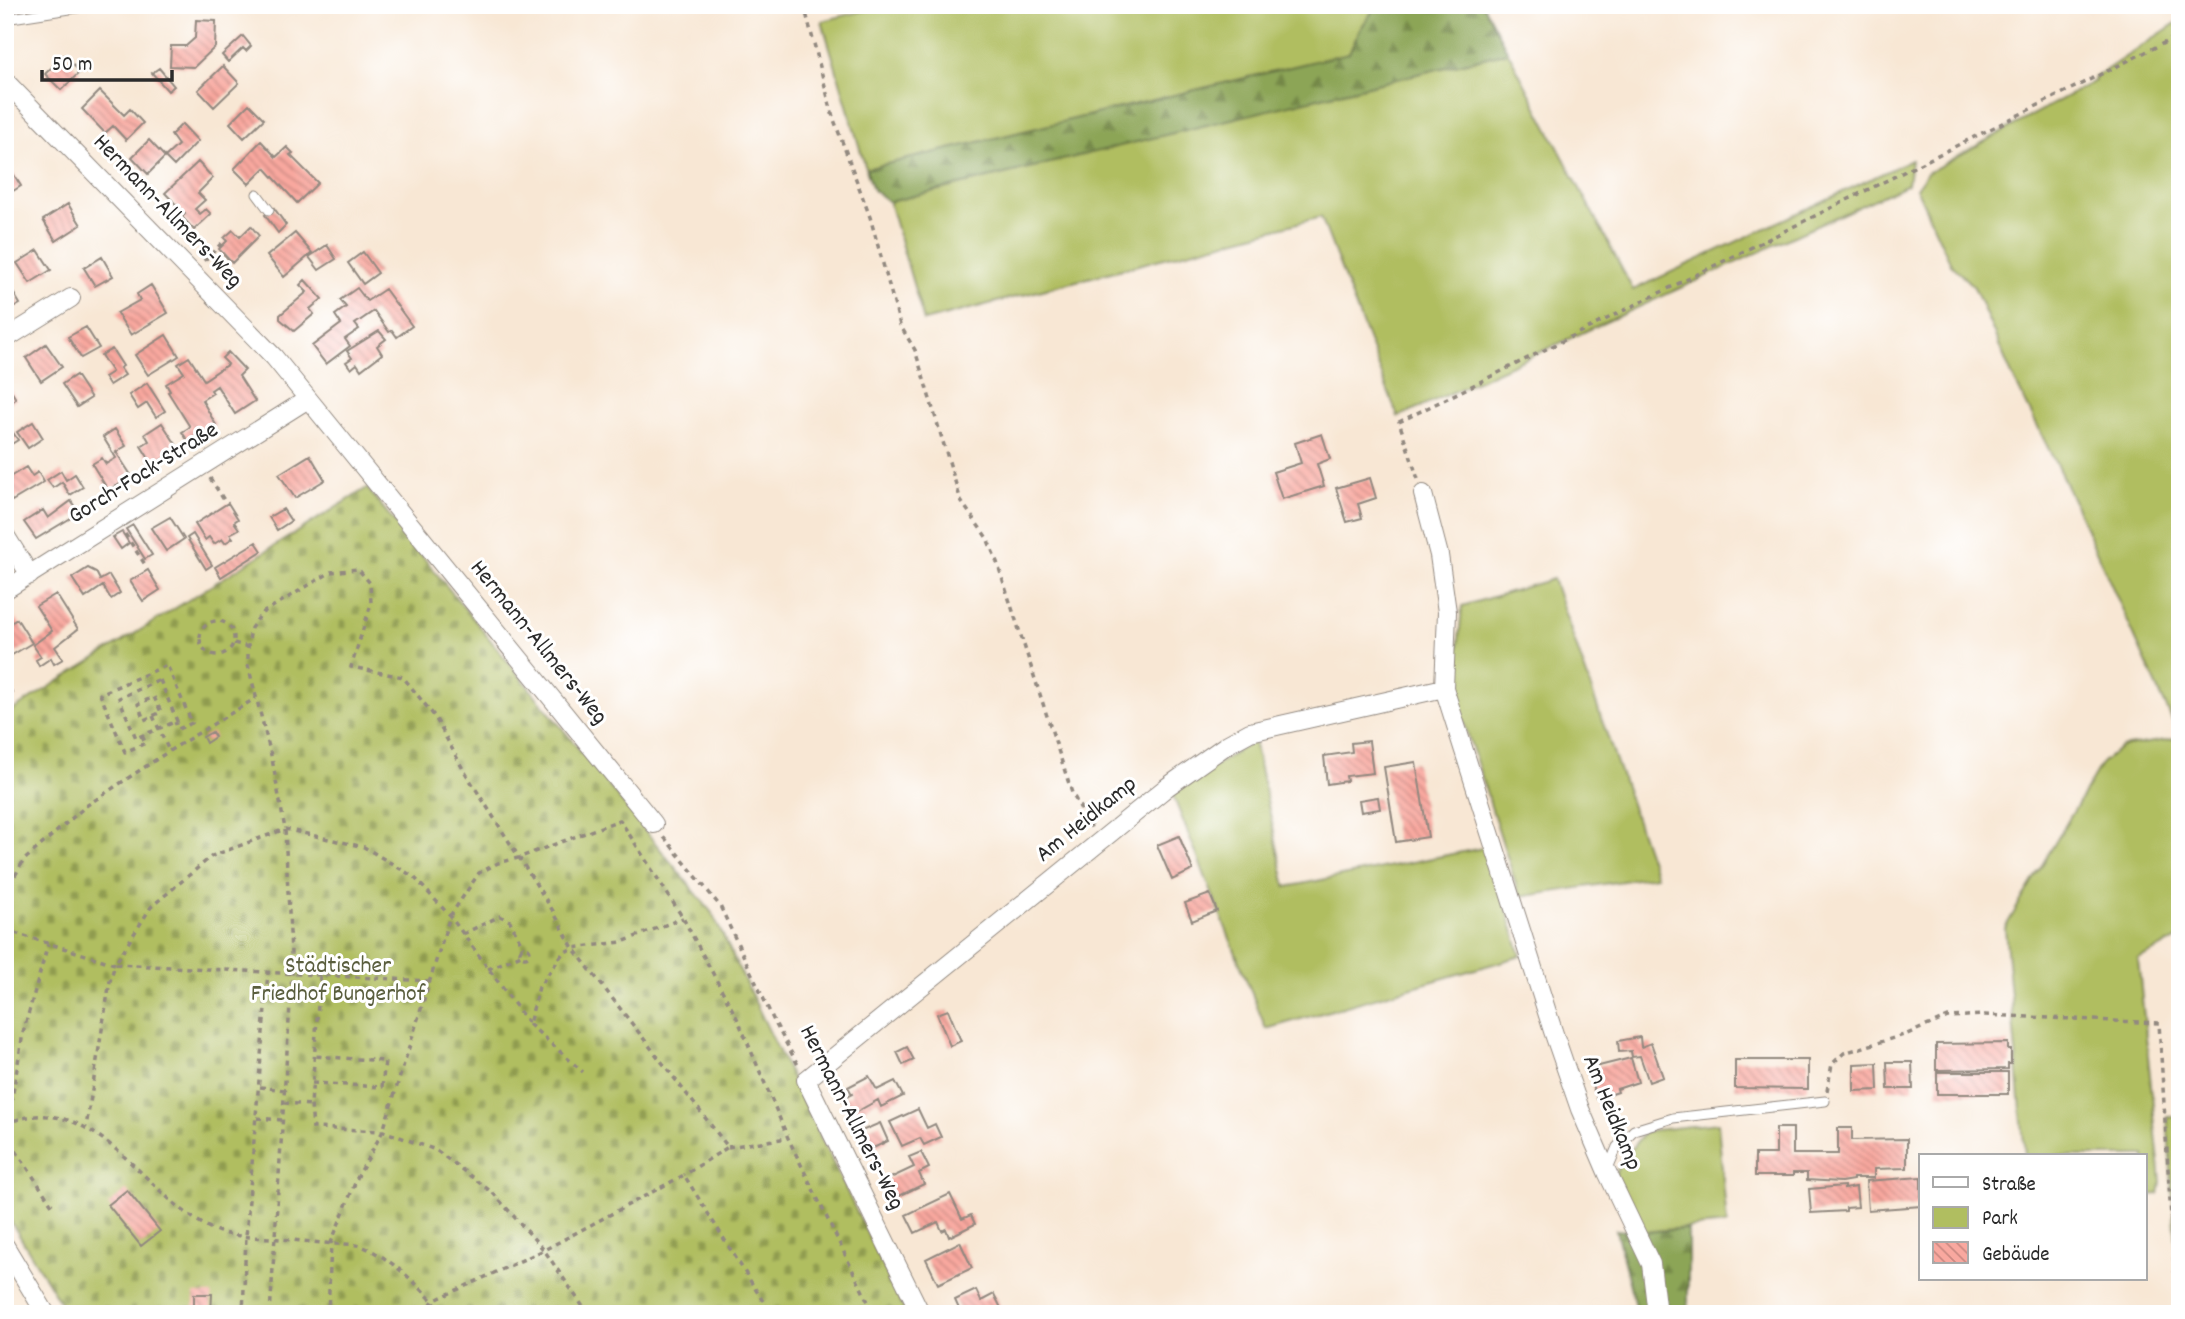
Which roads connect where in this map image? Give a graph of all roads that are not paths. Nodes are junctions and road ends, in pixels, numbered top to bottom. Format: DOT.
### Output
graph roads {
  1 [pos="96,5"];
  2 [pos="5,19"];
  3 [pos="5,81"];
  4 [pos="257,194"];
  5 [pos="269,209"];
  6 [pos="71,298"];
  7 [pos="5,340"];
  8 [pos="308,399"];
  9 [pos="1423,494"];
  10 [pos="5,535"];
  11 [pos="30,575"];
  12 [pos="5,590"];
  13 [pos="1444,688"];
  14 [pos="654,824"];
  15 [pos="806,1080"];
  16 [pos="1825,1101"];
  17 [pos="1606,1172"];
  18 [pos="5,1246"];
  19 [pos="46,1314"];
  20 [pos="921,1314"];
  21 [pos="1657,1314"];
  1 -- 2 [label="lane"];
  3 -- 8 [label="street, Hermann-Allmers-Weg"];
  4 -- 5 [label="lane"];
  6 -- 7 [label="street"];
  8 -- 11 [label="street, Gorch-Fock-Straße"];
  8 -- 14 [label="street, Hermann-Allmers-Weg"];
  9 -- 13 [label="street, Am Heidkamp"];
  10 -- 11 [label="street"];
  11 -- 12 [label="street, Gorch-Fock-Straße"];
  13 -- 15 [label="street, Am Heidkamp"];
  13 -- 17 [label="street, Am Heidkamp"];
  15 -- 20 [label="street, Hermann-Allmers-Weg"];
  16 -- 17 [label="lane"];
  17 -- 21 [label="street, Am Heidkamp"];
  18 -- 19 [label="street"];
}
